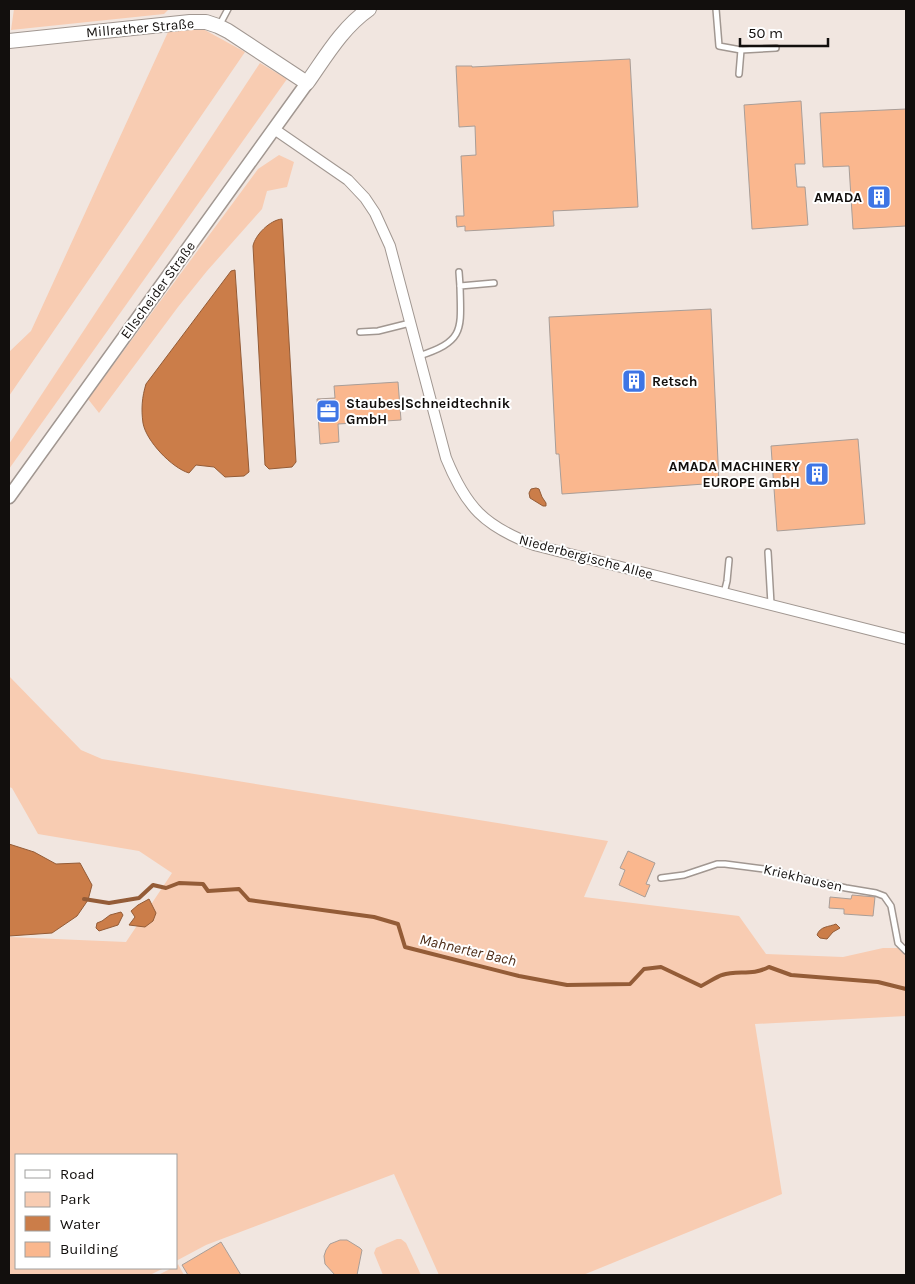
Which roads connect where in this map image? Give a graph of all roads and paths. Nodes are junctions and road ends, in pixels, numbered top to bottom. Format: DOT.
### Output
graph roads {
  1 [pos="228,9"];
  2 [pos="369,9"];
  3 [pos="716,9"];
  4 [pos="223,29"];
  5 [pos="9,41"];
  6 [pos="776,48"];
  7 [pos="741,50"];
  8 [pos="739,74"];
  9 [pos="307,83"];
  10 [pos="274,129"];
  11 [pos="458,272"];
  12 [pos="494,283"];
  13 [pos="460,286"];
  14 [pos="410,323"];
  15 [pos="360,332"];
  16 [pos="418,356"];
  17 [pos="9,497"];
  18 [pos="768,552"];
  19 [pos="729,560"];
  20 [pos="724,593"];
  21 [pos="771,605"];
  22 [pos="906,640"];
  23 [pos="661,878"];
  24 [pos="906,951"];
  1 -- 4 [label="lane"];
  2 -- 9 [label="main road"];
  3 -- 7 [label="lane"];
  4 -- 5 [label="main road, Millrather Straße"];
  4 -- 9 [label="main road, Millrather Straße"];
  6 -- 7 [label="lane"];
  7 -- 8 [label="lane"];
  9 -- 10 [label="street, Ellscheider Straße"];
  10 -- 14 [label="street, Niederbergische Allee"];
  10 -- 17 [label="street, Ellscheider Straße"];
  11 -- 13 [label="lane"];
  12 -- 13 [label="lane"];
  13 -- 16 [label="lane"];
  14 -- 15 [label="lane"];
  14 -- 16 [label="street, Niederbergische Allee"];
  16 -- 20 [label="street, Niederbergische Allee"];
  18 -- 21 [label="lane"];
  19 -- 20 [label="lane"];
  20 -- 21 [label="street, Niederbergische Allee"];
  21 -- 22 [label="street, Niederbergische Allee"];
  23 -- 24 [label="lane, Kriekhausen"];
}
